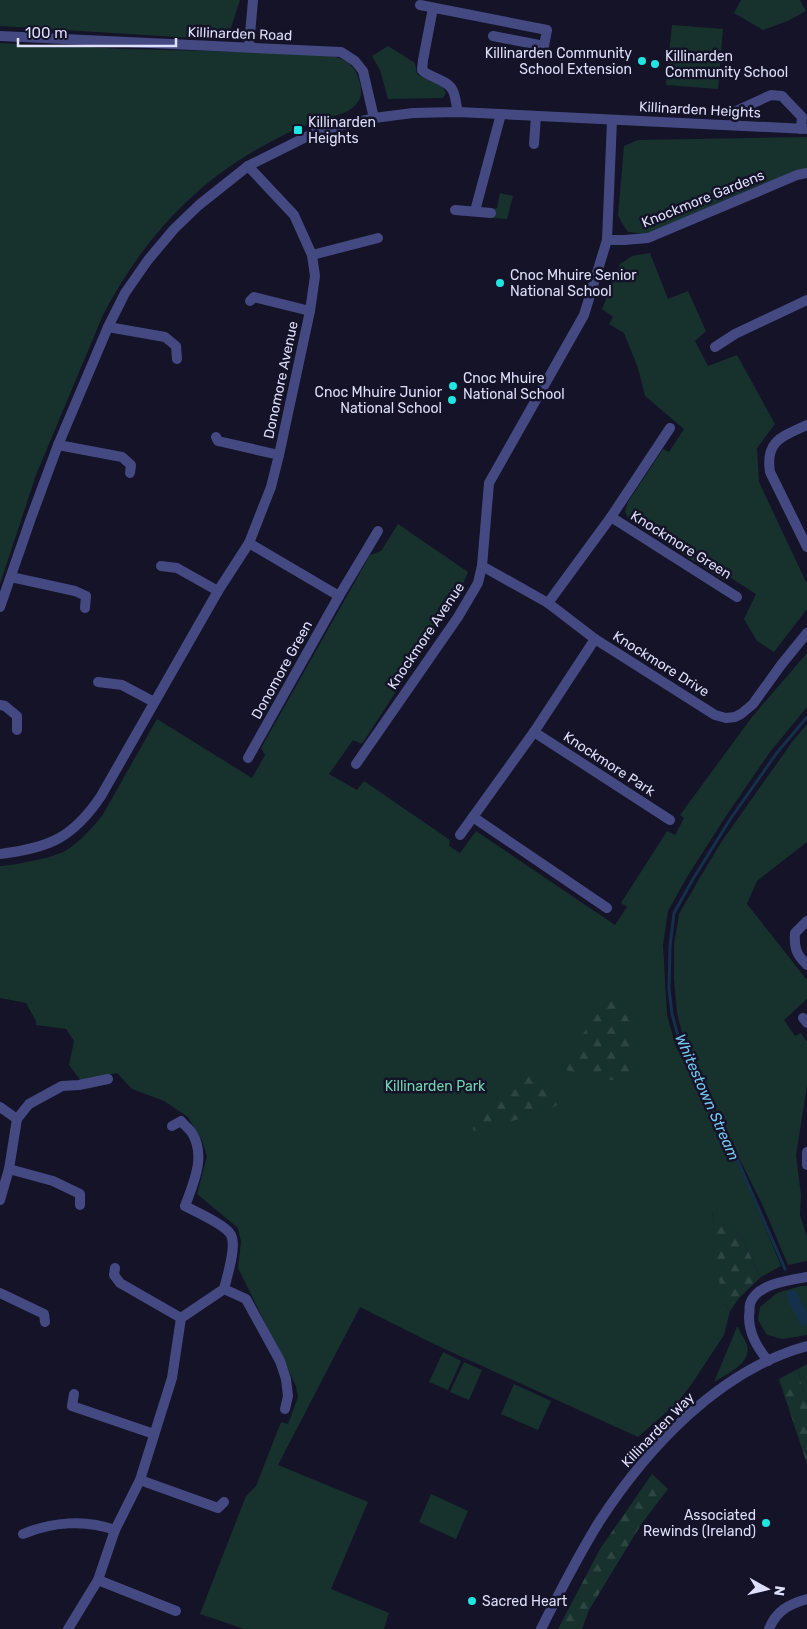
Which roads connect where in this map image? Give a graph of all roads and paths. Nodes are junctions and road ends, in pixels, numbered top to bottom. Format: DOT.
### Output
graph roads {
  1 [pos="253,0"];
  2 [pos="420,5"];
  3 [pos="433,8"];
  4 [pos="0,36"];
  5 [pos="493,36"];
  6 [pos="249,46"];
  7 [pos="458,112"];
  8 [pos="501,114"];
  9 [pos="536,116"];
  10 [pos="374,118"];
  11 [pos="612,120"];
  12 [pos="734,126"];
  13 [pos="804,129"];
  14 [pos="534,144"];
  15 [pos="248,166"];
  16 [pos="807,173"];
  17 [pos="455,210"];
  18 [pos="475,211"];
  19 [pos="491,213"];
  20 [pos="378,238"];
  21 [pos="607,240"];
  22 [pos="312,254"];
  23 [pos="807,300"];
  24 [pos="250,301"];
  25 [pos="310,311"];
  26 [pos="108,327"];
  27 [pos="714,347"];
  28 [pos="177,359"];
  29 [pos="807,425"];
  30 [pos="670,428"];
  31 [pos="216,437"];
  32 [pos="58,445"];
  33 [pos="279,455"];
  34 [pos="130,473"];
  35 [pos="611,517"];
  36 [pos="378,531"];
  37 [pos="249,543"];
  38 [pos="807,547"];
  39 [pos="161,566"];
  40 [pos="482,566"];
  41 [pos="11,577"];
  42 [pos="218,591"];
  43 [pos="339,596"];
  44 [pos="737,597"];
  45 [pos="548,603"];
  46 [pos="0,607"];
  47 [pos="85,608"];
  48 [pos="807,633"];
  49 [pos="595,639"];
  50 [pos="98,682"];
  51 [pos="154,702"];
  52 [pos="0,705"];
  53 [pos="17,730"];
  54 [pos="534,732"];
  55 [pos="248,758"];
  56 [pos="356,764"];
  57 [pos="473,817"];
  58 [pos="670,820"];
  59 [pos="460,836"];
  60 [pos="0,854"];
  61 [pos="607,908"];
  62 [pos="807,922"];
  63 [pos="807,965"];
  64 [pos="108,1079"];
  65 [pos="0,1107"];
  66 [pos="17,1119"];
  67 [pos="172,1126"];
  68 [pos="807,1152"];
  69 [pos="807,1165"];
  70 [pos="9,1169"];
  71 [pos="0,1200"];
  72 [pos="80,1205"];
  73 [pos="115,1268"];
  74 [pos="803,1278"];
  75 [pos="224,1289"];
  76 [pos="0,1293"];
  77 [pos="181,1318"];
  78 [pos="45,1322"];
  79 [pos="807,1346"];
  80 [pos="768,1361"];
  81 [pos="74,1394"];
  82 [pos="285,1409"];
  83 [pos="154,1434"];
  84 [pos="140,1480"];
  85 [pos="224,1502"];
  86 [pos="115,1530"];
  87 [pos="23,1534"];
  88 [pos="98,1580"];
  89 [pos="807,1599"];
  90 [pos="176,1611"];
  91 [pos="68,1629"];
  92 [pos="541,1629"];
  93 [pos="769,1629"];
  1 -- 6 [label="street"];
  2 -- 3 [label="street"];
  3 -- 5 [label="street"];
  3 -- 7 [label="street"];
  4 -- 6 [label="street, Killinarden Road"];
  6 -- 10 [label="street, Killinarden Road"];
  7 -- 8 [label="street, Killinarden Heights"];
  7 -- 10 [label="street, Killinarden Heights"];
  8 -- 9 [label="street, Killinarden Heights"];
  8 -- 18 [label="street"];
  9 -- 11 [label="street, Killinarden Heights"];
  9 -- 14 [label="street"];
  10 -- 15 [label="street, Killinarden Heights"];
  11 -- 12 [label="street, Killinarden Heights"];
  11 -- 21 [label="street, Knockmore Avenue"];
  12 -- 13 [label="street, Killinarden Heights"];
  12 -- 13 [label="street"];
  15 -- 22 [label="street, Donomore Avenue"];
  15 -- 26 [label="street, Killinarden Heights"];
  16 -- 21 [label="street, Knockmore Gardens"];
  17 -- 18 [label="street"];
  18 -- 19 [label="street"];
  20 -- 22 [label="street"];
  21 -- 40 [label="street, Knockmore Avenue"];
  22 -- 25 [label="street, Donomore Avenue"];
  23 -- 27 [label="street"];
  24 -- 25 [label="street, Donomore Avenue"];
  25 -- 33 [label="street, Donomore Avenue"];
  26 -- 28 [label="street"];
  26 -- 32 [label="street, Killinarden Heights"];
  29 -- 38 [label="street"];
  30 -- 35 [label="street, Knockmore Green"];
  31 -- 33 [label="street, Donomore Avenue"];
  32 -- 34 [label="street"];
  32 -- 41 [label="street, Killinarden Heights"];
  33 -- 37 [label="street, Donomore Avenue"];
  35 -- 44 [label="street, Knockmore Green"];
  35 -- 45 [label="street, Knockmore Green"];
  36 -- 43 [label="street, Donomore Green"];
  37 -- 42 [label="street, Donomore Avenue"];
  37 -- 43 [label="street"];
  39 -- 42 [label="street"];
  40 -- 45 [label="street, Knockmore Drive"];
  40 -- 56 [label="street, Knockmore Avenue"];
  41 -- 46 [label="street, Killinarden Heights"];
  41 -- 47 [label="street"];
  42 -- 51 [label="street, Donomore Avenue"];
  43 -- 55 [label="street, Donomore Green"];
  45 -- 49 [label="street, Knockmore Drive"];
  48 -- 49 [label="street, Knockmore Drive"];
  49 -- 54 [label="street"];
  50 -- 51 [label="street"];
  51 -- 60 [label="street, Donomore Avenue"];
  52 -- 53 [label="street"];
  54 -- 57 [label="street"];
  54 -- 58 [label="street, Knockmore Park"];
  57 -- 59 [label="street"];
  57 -- 61 [label="street"];
  62 -- 63 [label="street"];
  64 -- 66 [label="street"];
  65 -- 66 [label="street"];
  66 -- 70 [label="street"];
  67 -- 75 [label="street"];
  68 -- 69 [label="street"];
  70 -- 71 [label="street"];
  70 -- 72 [label="street"];
  73 -- 77 [label="street"];
  74 -- 80 [label="street"];
  75 -- 77 [label="street"];
  75 -- 82 [label="street"];
  76 -- 78 [label="street"];
  77 -- 83 [label="street"];
  79 -- 80 [label="street, Killinarden Way"];
  80 -- 92 [label="street, Killinarden Way"];
  81 -- 83 [label="street"];
  83 -- 84 [label="street"];
  84 -- 85 [label="street"];
  84 -- 86 [label="street"];
  86 -- 87 [label="street"];
  86 -- 88 [label="street"];
  88 -- 90 [label="street"];
  88 -- 91 [label="street"];
  89 -- 93 [label="street"];
}
